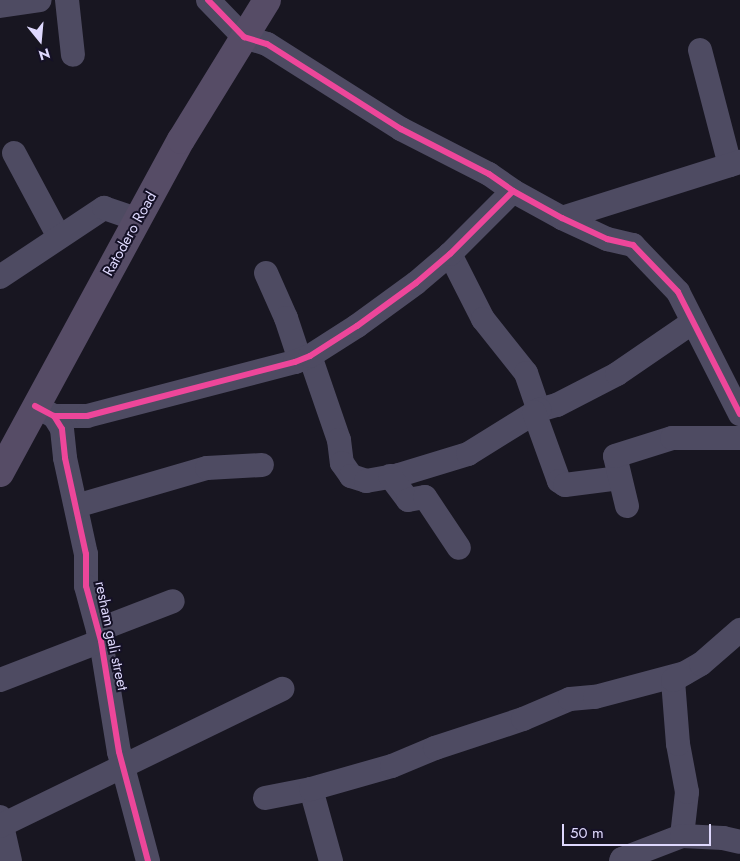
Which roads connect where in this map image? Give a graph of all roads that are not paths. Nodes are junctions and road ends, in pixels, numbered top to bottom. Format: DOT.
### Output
graph roads {
  1 [pos="40,0"];
  2 [pos="67,0"];
  3 [pos="208,0"];
  4 [pos="267,0"];
  5 [pos="0,6"];
  6 [pos="244,37"];
  7 [pos="700,50"];
  8 [pos="74,55"];
  9 [pos="14,153"];
  10 [pos="735,164"];
  11 [pos="513,191"];
  12 [pos="562,218"];
  13 [pos="138,220"];
  14 [pos="59,237"];
  15 [pos="450,254"];
  16 [pos="266,273"];
  17 [pos="0,277"];
  18 [pos="693,322"];
  19 [pos="305,358"];
  20 [pos="44,411"];
  21 [pos="537,411"];
  22 [pos="740,414"];
  23 [pos="740,438"];
  24 [pos="262,465"];
  25 [pos="0,473"];
  26 [pos="390,476"];
  27 [pos="620,478"];
  28 [pos="76,506"];
  29 [pos="627,506"];
  30 [pos="459,548"];
  31 [pos="173,601"];
  32 [pos="740,630"];
  33 [pos="99,636"];
  34 [pos="685,673"];
  35 [pos="0,680"];
  36 [pos="282,689"];
  37 [pos="122,766"];
  38 [pos="311,789"];
  39 [pos="265,798"];
  40 [pos="1,823"];
  41 [pos="682,836"];
  42 [pos="740,842"];
  43 [pos="10,861"];
  44 [pos="148,861"];
  45 [pos="332,861"];
  46 [pos="621,861"];
  1 -- 5 [label="street"];
  2 -- 8 [label="street"];
  3 -- 6 [label="street"];
  4 -- 6 [label="main road, Ratodero Road"];
  6 -- 11 [label="street"];
  6 -- 13 [label="main road, Ratodero Road"];
  7 -- 10 [label="street"];
  9 -- 14 [label="street"];
  10 -- 12 [label="street"];
  11 -- 12 [label="street"];
  11 -- 15 [label="street"];
  12 -- 18 [label="street"];
  13 -- 14 [label="street"];
  13 -- 20 [label="main road, Ratodero Road"];
  14 -- 17 [label="street"];
  15 -- 19 [label="street"];
  15 -- 21 [label="street"];
  16 -- 19 [label="street"];
  18 -- 21 [label="street"];
  18 -- 22 [label="street"];
  19 -- 20 [label="street"];
  19 -- 26 [label="street"];
  20 -- 25 [label="main road, Ratodero Road"];
  20 -- 28 [label="street, resham gali street"];
  21 -- 26 [label="street"];
  21 -- 27 [label="street"];
  23 -- 27 [label="street"];
  24 -- 28 [label="street"];
  26 -- 30 [label="street"];
  27 -- 29 [label="street"];
  28 -- 33 [label="street, resham gali street"];
  31 -- 33 [label="street"];
  32 -- 34 [label="street"];
  33 -- 35 [label="street"];
  33 -- 37 [label="street, resham gali street"];
  34 -- 38 [label="street"];
  34 -- 41 [label="street"];
  36 -- 37 [label="street"];
  37 -- 40 [label="street"];
  37 -- 44 [label="street, resham gali street"];
  38 -- 39 [label="street"];
  38 -- 45 [label="street"];
  40 -- 43 [label="street"];
  41 -- 42 [label="street"];
  41 -- 46 [label="street"];
}
